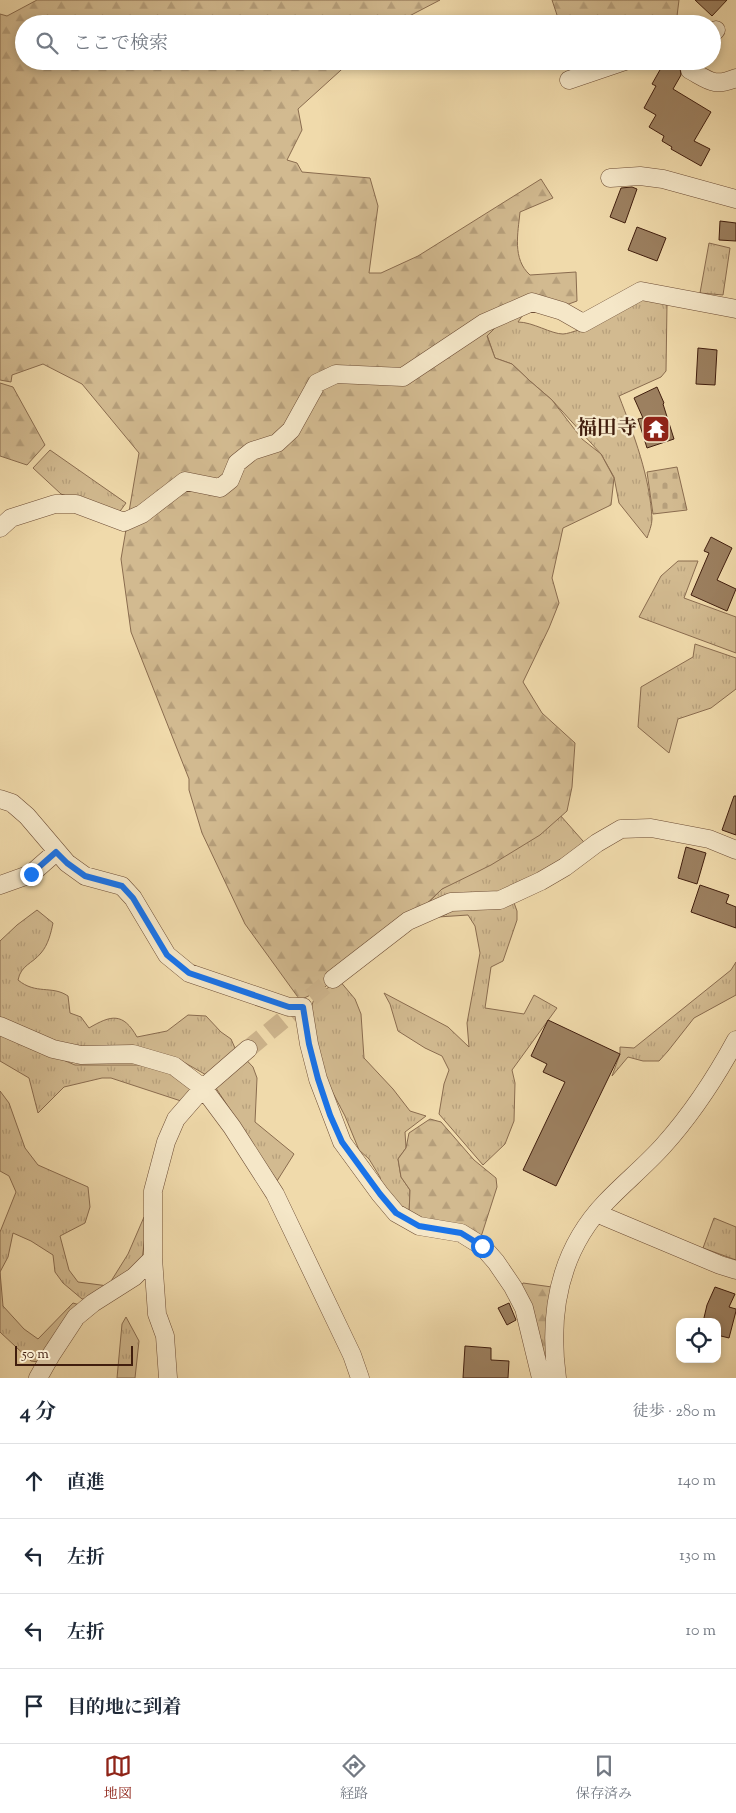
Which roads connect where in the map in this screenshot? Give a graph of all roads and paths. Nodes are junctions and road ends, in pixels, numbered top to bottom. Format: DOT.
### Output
graph roads {
  1 [pos="598,70"];
  2 [pos="690,70"];
  3 [pos="736,78"];
  4 [pos="569,80"];
  5 [pos="610,178"];
  6 [pos="736,198"];
  7 [pos="736,309"];
  8 [pos="0,528"];
  9 [pos="0,799"];
  10 [pos="736,850"];
  11 [pos="56,852"];
  12 [pos="0,886"];
  13 [pos="333,979"];
  14 [pos="0,1026"];
  15 [pos="736,1040"];
  16 [pos="248,1049"];
  17 [pos="203,1088"];
  18 [pos="596,1213"];
  19 [pos="153,1258"];
  20 [pos="736,1270"];
  21 [pos="38,1378"];
  22 [pos="168,1378"];
  23 [pos="360,1378"];
  24 [pos="541,1378"];
  25 [pos="557,1378"];
  1 -- 4 [label="street"];
  2 -- 3 [label="street"];
  5 -- 6 [label="street"];
  7 -- 8 [label="street"];
  9 -- 11 [label="street"];
  10 -- 13 [label="street"];
  11 -- 12 [label="street"];
  11 -- 24 [label="street"];
  14 -- 17 [label="street"];
  15 -- 18 [label="street"];
  16 -- 17 [label="street"];
  17 -- 19 [label="street"];
  17 -- 23 [label="street"];
  18 -- 20 [label="street"];
  18 -- 25 [label="street"];
  19 -- 21 [label="street"];
  19 -- 22 [label="street"];
}
